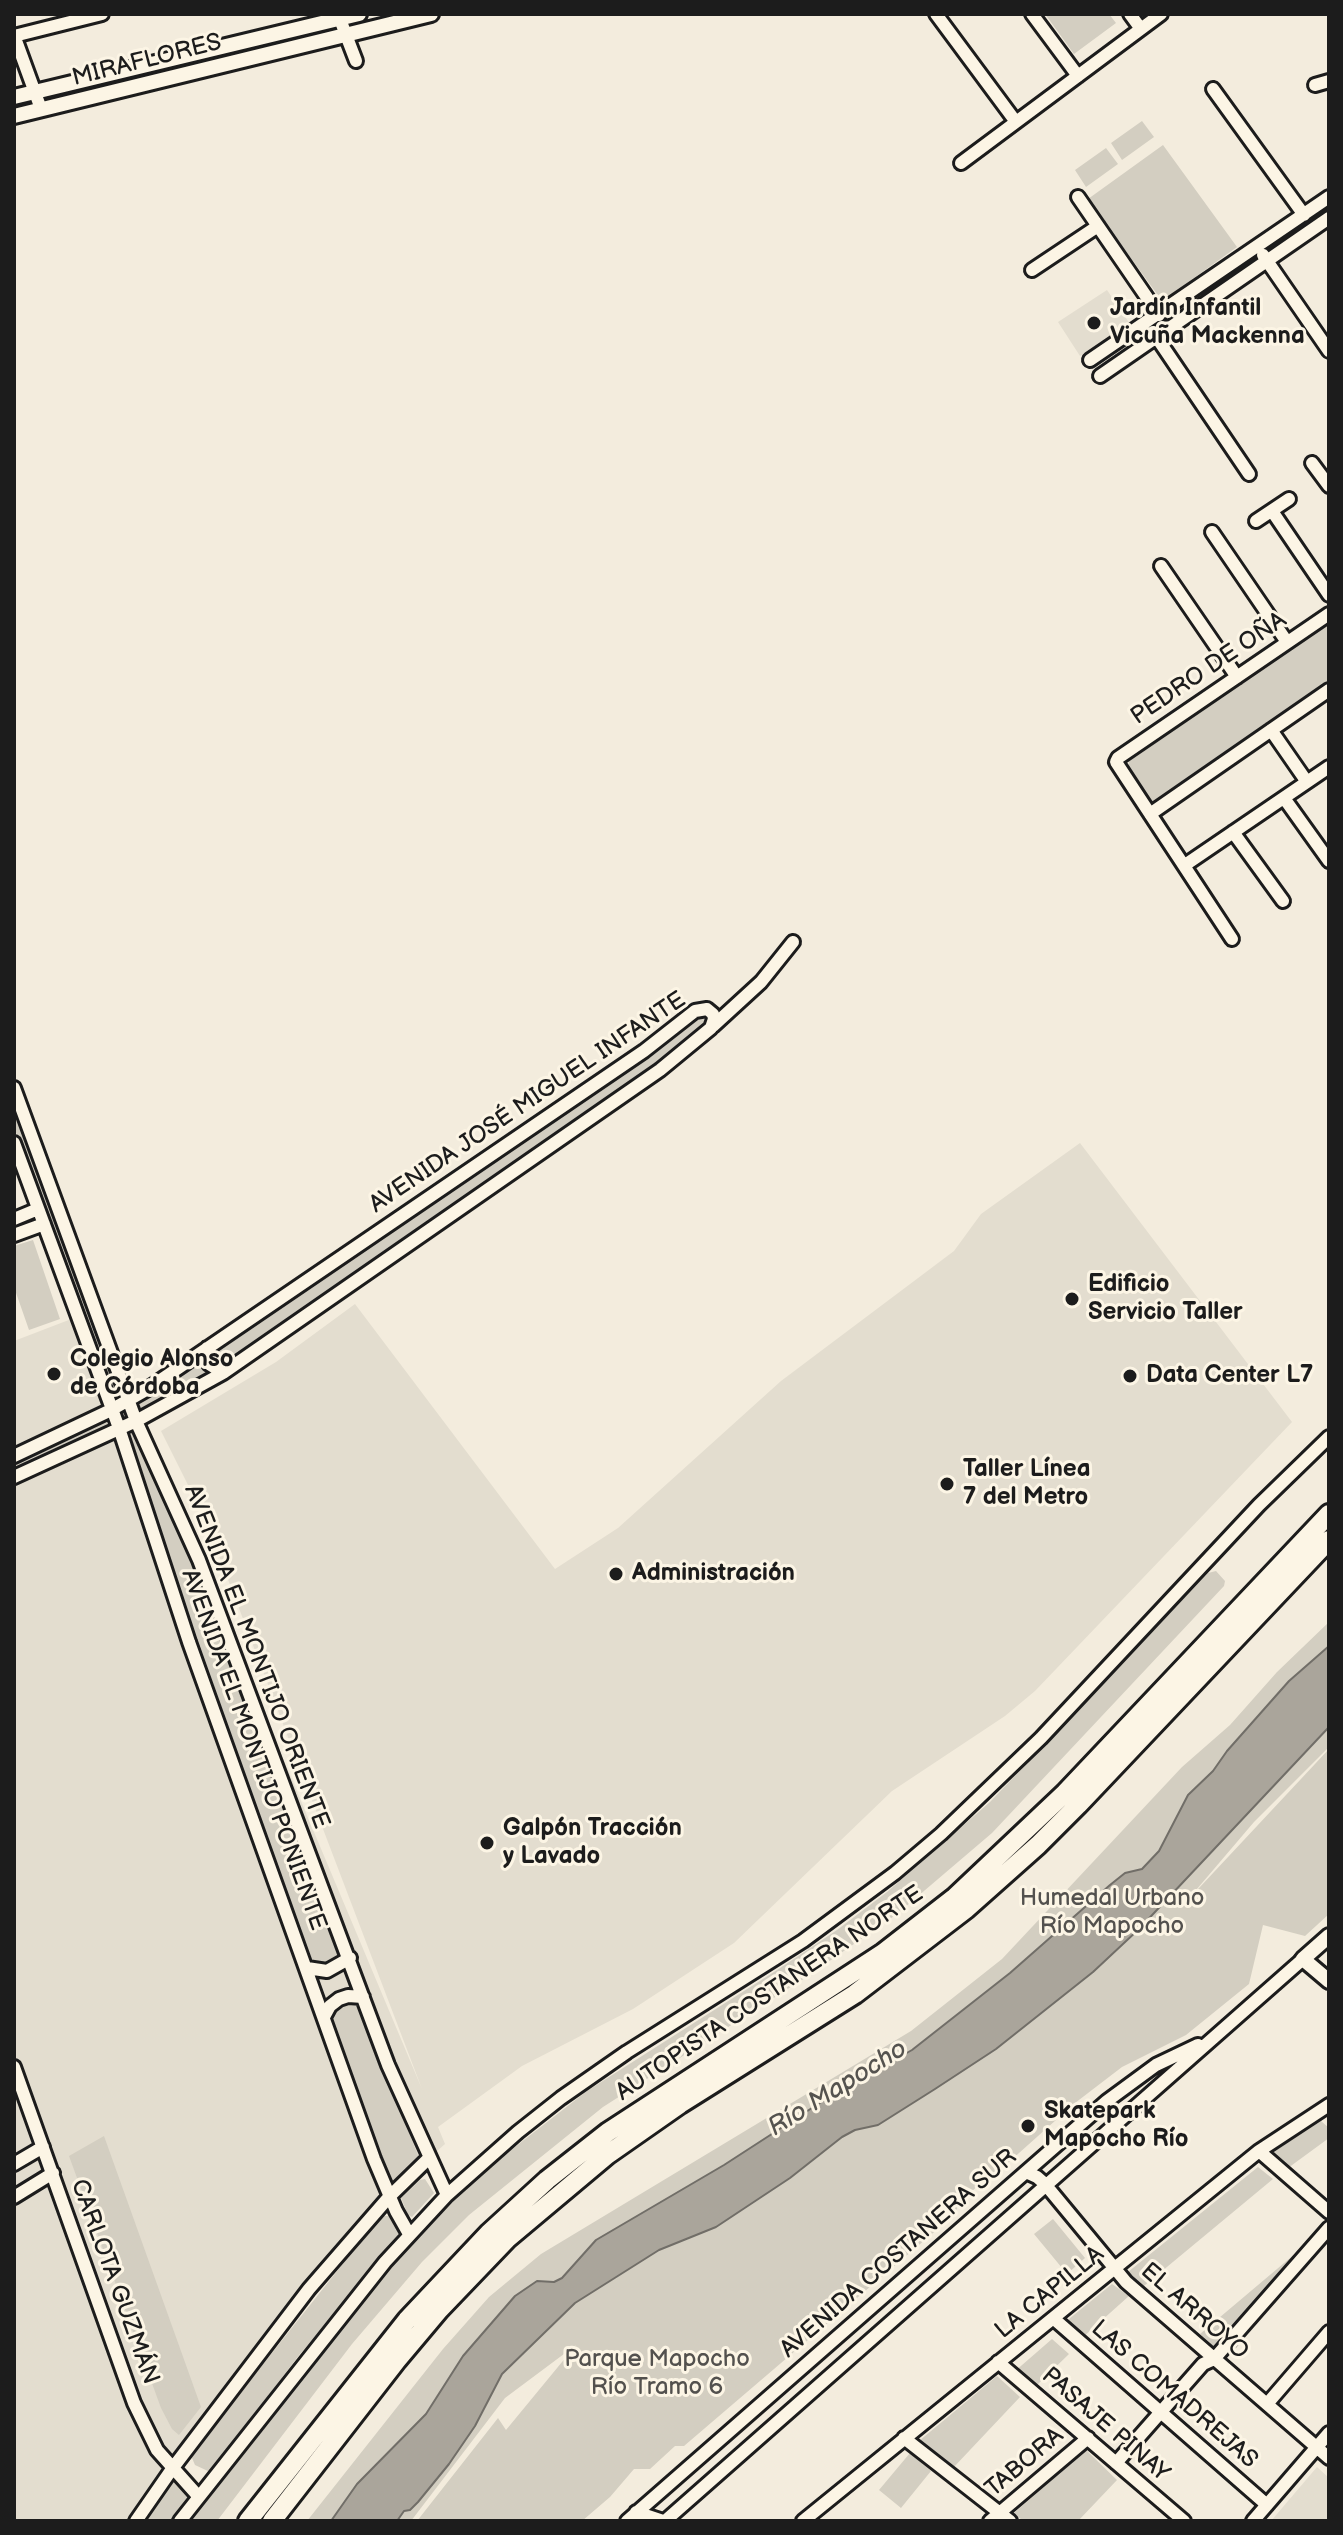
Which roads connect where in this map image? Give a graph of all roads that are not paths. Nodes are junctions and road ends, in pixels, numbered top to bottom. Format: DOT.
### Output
graph roads {
  1 [pos="102,14"];
  2 [pos="359,14"];
  3 [pos="431,14"];
  4 [pos="936,14"];
  5 [pos="1032,14"];
  6 [pos="1130,14"];
  7 [pos="1161,14"];
  8 [pos="339,16"];
  9 [pos="64,18"];
  10 [pos="1141,29"];
  11 [pos="346,35"];
  12 [pos="14,36"];
  13 [pos="356,61"];
  14 [pos="1078,76"];
  15 [pos="1329,81"];
  16 [pos="1315,85"];
  17 [pos="1213,89"];
  18 [pos="35,92"];
  19 [pos="14,97"];
  20 [pos="41,109"];
  21 [pos="14,116"];
  22 [pos="1016,122"];
  23 [pos="961,163"];
  24 [pos="1078,197"];
  25 [pos="1329,197"];
  26 [pos="1304,215"];
  27 [pos="1329,218"];
  28 [pos="1098,226"];
  29 [pos="1258,247"];
  30 [pos="1267,261"];
  31 [pos="1032,270"];
  32 [pos="1159,315"];
  33 [pos="1147,323"];
  34 [pos="1157,338"];
  35 [pos="1329,351"];
  36 [pos="1090,360"];
  37 [pos="1100,376"];
  38 [pos="1312,463"];
  39 [pos="1249,474"];
  40 [pos="1329,486"];
  41 [pos="1289,499"];
  42 [pos="1272,511"];
  43 [pos="1256,521"];
  44 [pos="1212,532"];
  45 [pos="1161,566"];
  46 [pos="1329,595"];
  47 [pos="1329,614"];
  48 [pos="1287,642"];
  49 [pos="1237,677"];
  50 [pos="1329,690"];
  51 [pos="1271,730"];
  52 [pos="1329,767"];
  53 [pos="1307,782"];
  54 [pos="1284,798"];
  55 [pos="1150,814"];
  56 [pos="1233,832"];
  57 [pos="1329,861"];
  58 [pos="1185,865"];
  59 [pos="1283,901"];
  60 [pos="1232,939"];
  61 [pos="793,942"];
  62 [pos="713,1026"];
  63 [pos="14,1088"];
  64 [pos="14,1143"];
  65 [pos="38,1209"];
  66 [pos="14,1219"];
  67 [pos="44,1224"];
  68 [pos="14,1235"];
  69 [pos="207,1348"];
  70 [pos="223,1373"];
  71 [pos="129,1401"];
  72 [pos="111,1410"];
  73 [pos="136,1421"];
  74 [pos="119,1428"];
  75 [pos="1329,1437"];
  76 [pos="14,1456"];
  77 [pos="14,1477"];
  78 [pos="1329,1514"];
  79 [pos="1329,1540"];
  80 [pos="1329,1936"];
  81 [pos="350,1958"];
  82 [pos="1303,1959"];
  83 [pos="307,1968"];
  84 [pos="1329,1981"];
  85 [pos="363,1997"];
  86 [pos="324,2017"];
  87 [pos="1212,2039"];
  88 [pos="14,2067"];
  89 [pos="1323,2109"];
  90 [pos="1329,2122"];
  91 [pos="43,2147"];
  92 [pos="1259,2151"];
  93 [pos="429,2158"];
  94 [pos="14,2164"];
  95 [pos="1026,2172"];
  96 [pos="53,2173"];
  97 [pos="1045,2184"];
  98 [pos="447,2195"];
  99 [pos="14,2197"];
  100 [pos="389,2197"];
  101 [pos="1329,2212"];
  102 [pos="1329,2228"];
  103 [pos="409,2234"];
  104 [pos="1114,2269"];
  105 [pos="865,2314"];
  106 [pos="1053,2318"];
  107 [pos="1329,2332"];
  108 [pos="880,2333"];
  109 [pos="840,2335"];
  110 [pos="857,2353"];
  111 [pos="1214,2359"];
  112 [pos="998,2362"];
  113 [pos="1267,2404"];
  114 [pos="1160,2412"];
  115 [pos="1329,2433"];
  116 [pos="904,2438"];
  117 [pos="1088,2438"];
  118 [pos="1316,2448"];
  119 [pos="1329,2458"];
  120 [pos="1116,2463"];
  121 [pos="172,2469"];
  122 [pos="199,2497"];
  123 [pos="1267,2505"];
  124 [pos="1168,2516"];
  125 [pos="994,2517"];
  126 [pos="634,2518"];
  127 [pos="136,2521"];
  128 [pos="180,2521"];
  129 [pos="248,2521"];
  130 [pos="272,2521"];
  131 [pos="664,2521"];
  132 [pos="803,2521"];
  133 [pos="1010,2521"];
  134 [pos="1184,2521"];
  135 [pos="1253,2521"];
  1 -- 9 [label="street"];
  2 -- 8 [label="main road, MIRAFLORES"];
  3 -- 11 [label="main road, MIRAFLORES"];
  4 -- 22 [label="street"];
  5 -- 14 [label="street"];
  6 -- 10 [label="street"];
  7 -- 10 [label="street"];
  8 -- 11 [label="street"];
  8 -- 18 [label="main road, MIRAFLORES"];
  9 -- 12 [label="street"];
  10 -- 14 [label="street"];
  11 -- 13 [label="street"];
  11 -- 20 [label="main road, MIRAFLORES"];
  12 -- 18 [label="street"];
  14 -- 22 [label="street"];
  15 -- 16 [label="street"];
  17 -- 26 [label="street"];
  18 -- 19 [label="main road, MIRAFLORES"];
  18 -- 20 [label="street"];
  20 -- 21 [label="main road, MIRAFLORES"];
  22 -- 23 [label="street"];
  24 -- 28 [label="street"];
  25 -- 26 [label="street"];
  26 -- 29 [label="street"];
  27 -- 30 [label="street"];
  28 -- 31 [label="street"];
  28 -- 32 [label="street"];
  29 -- 30 [label="street"];
  29 -- 32 [label="street"];
  30 -- 34 [label="street"];
  30 -- 35 [label="street"];
  32 -- 33 [label="street"];
  33 -- 34 [label="street"];
  33 -- 36 [label="street"];
  34 -- 37 [label="street"];
  34 -- 39 [label="street"];
  38 -- 40 [label="street"];
  41 -- 42 [label="street"];
  42 -- 43 [label="street"];
  42 -- 46 [label="street"];
  44 -- 48 [label="street"];
  45 -- 49 [label="street"];
  47 -- 48 [label="street, PEDRO DE OÑA"];
  48 -- 49 [label="street, PEDRO DE OÑA"];
  49 -- 55 [label="street, PEDRO DE OÑA"];
  50 -- 51 [label="street"];
  51 -- 53 [label="street"];
  51 -- 55 [label="street"];
  52 -- 53 [label="street"];
  53 -- 54 [label="street"];
  54 -- 56 [label="street"];
  54 -- 57 [label="street"];
  55 -- 58 [label="street"];
  56 -- 58 [label="street"];
  56 -- 59 [label="street"];
  58 -- 60 [label="street"];
  61 -- 62 [label="street"];
  62 -- 69 [label="street, AVENIDA JOSÉ MIGUEL INFANTE"];
  62 -- 70 [label="street, AVENIDA JOSÉ MIGUEL INFANTE"];
  63 -- 71 [label="street, AVENIDA EL MONTIJO ORIENTE"];
  64 -- 65 [label="street, AVENIDA EL MONTIJO PONIENTE"];
  65 -- 66 [label="street"];
  65 -- 67 [label="street, AVENIDA EL MONTIJO PONIENTE"];
  67 -- 68 [label="street"];
  67 -- 72 [label="street, AVENIDA EL MONTIJO PONIENTE"];
  69 -- 70 [label="street"];
  69 -- 71 [label="street, AVENIDA JOSÉ MIGUEL INFANTE"];
  70 -- 73 [label="street, AVENIDA JOSÉ MIGUEL INFANTE"];
  71 -- 72 [label="street, AVENIDA JOSÉ MIGUEL INFANTE"];
  71 -- 73 [label="street, AVENIDA EL MONTIJO ORIENTE"];
  72 -- 74 [label="street, AVENIDA EL MONTIJO PONIENTE"];
  72 -- 76 [label="street, AVENIDA JOSÉ MIGUEL INFANTE"];
  73 -- 74 [label="street, AVENIDA JOSÉ MIGUEL INFANTE"];
  73 -- 81 [label="street, AVENIDA EL MONTIJO ORIENTE"];
  74 -- 77 [label="street, AVENIDA JOSÉ MIGUEL INFANTE"];
  74 -- 83 [label="street, AVENIDA EL MONTIJO PONIENTE"];
  75 -- 98 [label="street"];
  78 -- 129 [label="highway, AUTOPISTA COSTANERA NORTE"];
  79 -- 130 [label="highway, AUTOPISTA COSTANERA NORTE"];
  80 -- 82 [label="main road, AVENIDA COSTANERA SUR"];
  81 -- 83 [label="street"];
  81 -- 85 [label="street, AVENIDA EL MONTIJO ORIENTE"];
  82 -- 84 [label="main road"];
  82 -- 87 [label="street, AVENIDA COSTANERA SUR"];
  83 -- 86 [label="street, AVENIDA EL MONTIJO PONIENTE"];
  85 -- 86 [label="street"];
  85 -- 93 [label="street, AVENIDA EL MONTIJO ORIENTE"];
  86 -- 100 [label="street, AVENIDA EL MONTIJO PONIENTE"];
  87 -- 95 [label="street, AVENIDA COSTANERA SUR"];
  87 -- 97 [label="street, AVENIDA COSTANERA SUR"];
  88 -- 91 [label="street, CARLOTA GUZMÁN"];
  89 -- 90 [label="street"];
  89 -- 92 [label="street, LA CAPILLA"];
  91 -- 94 [label="street"];
  91 -- 96 [label="street, CARLOTA GUZMÁN"];
  92 -- 101 [label="street"];
  92 -- 104 [label="street, LA CAPILLA"];
  93 -- 98 [label="street, AVENIDA EL MONTIJO ORIENTE"];
  93 -- 100 [label="street"];
  95 -- 97 [label="street, EL ARROYO"];
  95 -- 105 [label="street, AVENIDA COSTANERA SUR"];
  96 -- 99 [label="street"];
  96 -- 121 [label="street, CARLOTA GUZMÁN"];
  97 -- 104 [label="street, EL ARROYO"];
  97 -- 108 [label="street, AVENIDA COSTANERA SUR"];
  98 -- 103 [label="street"];
  100 -- 103 [label="street, AVENIDA EL MONTIJO PONIENTE"];
  100 -- 121 [label="street"];
  102 -- 111 [label="street"];
  103 -- 122 [label="street"];
  104 -- 106 [label="street, LA CAPILLA"];
  104 -- 111 [label="street, EL ARROYO"];
  105 -- 108 [label="street"];
  105 -- 109 [label="street, AVENIDA COSTANERA SUR"];
  106 -- 112 [label="street, LA CAPILLA"];
  106 -- 114 [label="street, LAS COMADREJAS"];
  107 -- 113 [label="street"];
  108 -- 110 [label="street, AVENIDA COSTANERA SUR"];
  109 -- 110 [label="street"];
  109 -- 126 [label="street, AVENIDA COSTANERA SUR"];
  110 -- 131 [label="street, AVENIDA COSTANERA SUR"];
  111 -- 113 [label="street, EL ARROYO"];
  111 -- 114 [label="street"];
  112 -- 116 [label="street, LA CAPILLA"];
  112 -- 117 [label="street, PASAJE PINAY"];
  113 -- 118 [label="street, EL ARROYO"];
  114 -- 120 [label="street"];
  114 -- 123 [label="street, LAS COMADREJAS"];
  115 -- 118 [label="street"];
  116 -- 125 [label="street"];
  116 -- 132 [label="street, LA CAPILLA"];
  117 -- 120 [label="street, PASAJE PINAY"];
  117 -- 125 [label="street, TABORA"];
  118 -- 119 [label="street, EL ARROYO"];
  118 -- 123 [label="street"];
  120 -- 124 [label="street, PASAJE PINAY"];
  121 -- 122 [label="street, CARLOTA GUZMÁN"];
  121 -- 127 [label="street"];
  122 -- 128 [label="street"];
  123 -- 135 [label="street"];
  124 -- 134 [label="street, PASAJE PINAY"];
  125 -- 133 [label="street"];
  126 -- 131 [label="street"];
}
